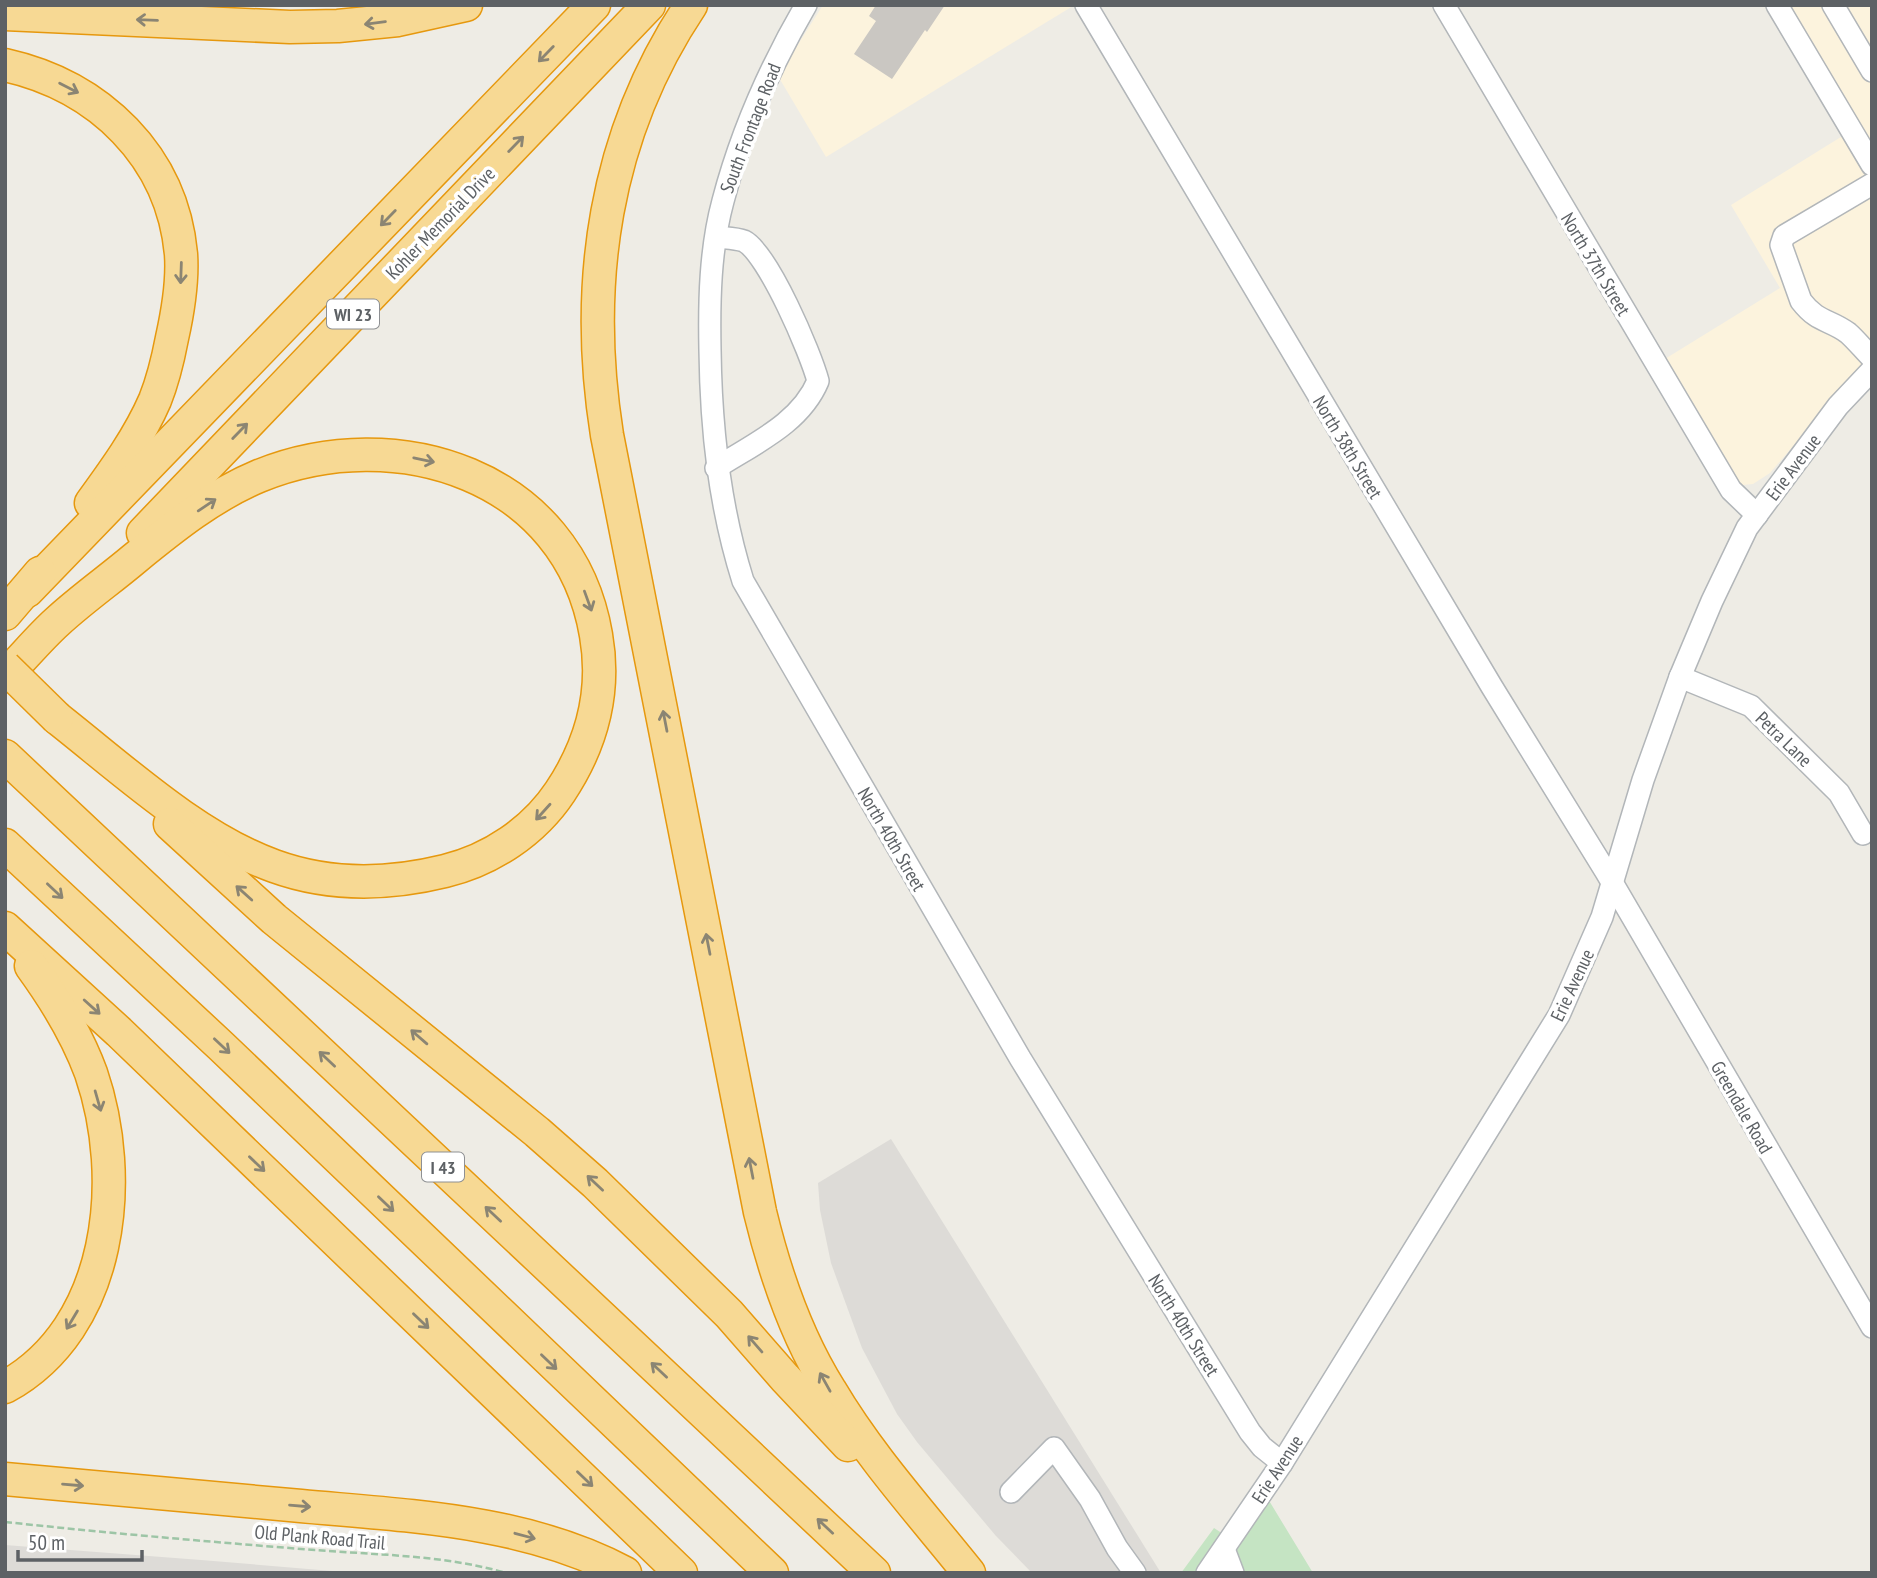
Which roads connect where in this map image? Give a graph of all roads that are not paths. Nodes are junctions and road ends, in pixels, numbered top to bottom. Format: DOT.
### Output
graph roads {
  1 [pos="466,5"];
  2 [pos="594,5"];
  3 [pos="649,5"];
  4 [pos="691,5"];
  5 [pos="806,5"];
  6 [pos="1086,5"];
  7 [pos="1444,5"];
  8 [pos="1777,5"];
  9 [pos="1833,5"];
  10 [pos="5,14"];
  11 [pos="5,65"];
  12 [pos="1872,72"];
  13 [pos="1872,165"];
  14 [pos="1872,184"];
  15 [pos="717,237"];
  16 [pos="1872,358"];
  17 [pos="1872,370"];
  18 [pos="716,468"];
  19 [pos="1757,515"];
  20 [pos="27,591"];
  21 [pos="5,614"];
  22 [pos="57,622"];
  23 [pos="5,667"];
  24 [pos="5,676"];
  25 [pos="1679,677"];
  26 [pos="57,718"];
  27 [pos="8,759"];
  28 [pos="1863,834"];
  29 [pos="5,845"];
  30 [pos="1613,887"];
  31 [pos="5,928"];
  32 [pos="5,936"];
  33 [pos="1872,1327"];
  34 [pos="5,1387"];
  35 [pos="1282,1463"];
  36 [pos="5,1479"];
  37 [pos="1011,1492"];
  38 [pos="1224,1549"];
  39 [pos="625,1573"];
  40 [pos="681,1573"];
  41 [pos="772,1573"];
  42 [pos="874,1573"];
  43 [pos="969,1573"];
  44 [pos="1135,1573"];
  45 [pos="1207,1573"];
  46 [pos="1233,1573"];
  1 -- 10 [label="highway, one-way"];
  2 -- 20 [label="highway, WI 23, one-way"];
  22 -- 3 [label="highway, Kohler Memorial Drive / WI 23, one-way"];
  43 -- 4 [label="highway, one-way"];
  5 -- 15 [label="street, South Frontage Road"];
  6 -- 30 [label="street, North 38th Street"];
  7 -- 19 [label="street, North 37th Street"];
  8 -- 13 [label="street"];
  9 -- 12 [label="street"];
  11 -- 20 [label="highway, one-way"];
  14 -- 16 [label="street"];
  15 -- 18 [label="street, South Frontage Road"];
  15 -- 18 [label="street"];
  17 -- 19 [label="street, Erie Avenue"];
  18 -- 35 [label="street, North 40th Street"];
  19 -- 25 [label="street, Erie Avenue"];
  20 -- 21 [label="highway, WI 23"];
  22 -- 24 [label="highway, WI 23"];
  22 -- 26 [label="highway, one-way"];
  23 -- 26 [label="highway, bridge"];
  25 -- 28 [label="street, Petra Lane"];
  25 -- 30 [label="street, Erie Avenue"];
  43 -- 26 [label="highway, one-way"];
  42 -- 27 [label="highway, I 43, one-way"];
  29 -- 41 [label="highway, one-way"];
  30 -- 33 [label="street, Greendale Road"];
  30 -- 35 [label="street, Erie Avenue"];
  31 -- 40 [label="highway, one-way"];
  32 -- 34 [label="highway, one-way"];
  35 -- 38 [label="street, Erie Avenue"];
  36 -- 39 [label="highway, one-way"];
  37 -- 44 [label="street"];
  38 -- 45 [label="street, Erie Avenue"];
  38 -- 46 [label="street"];
}
